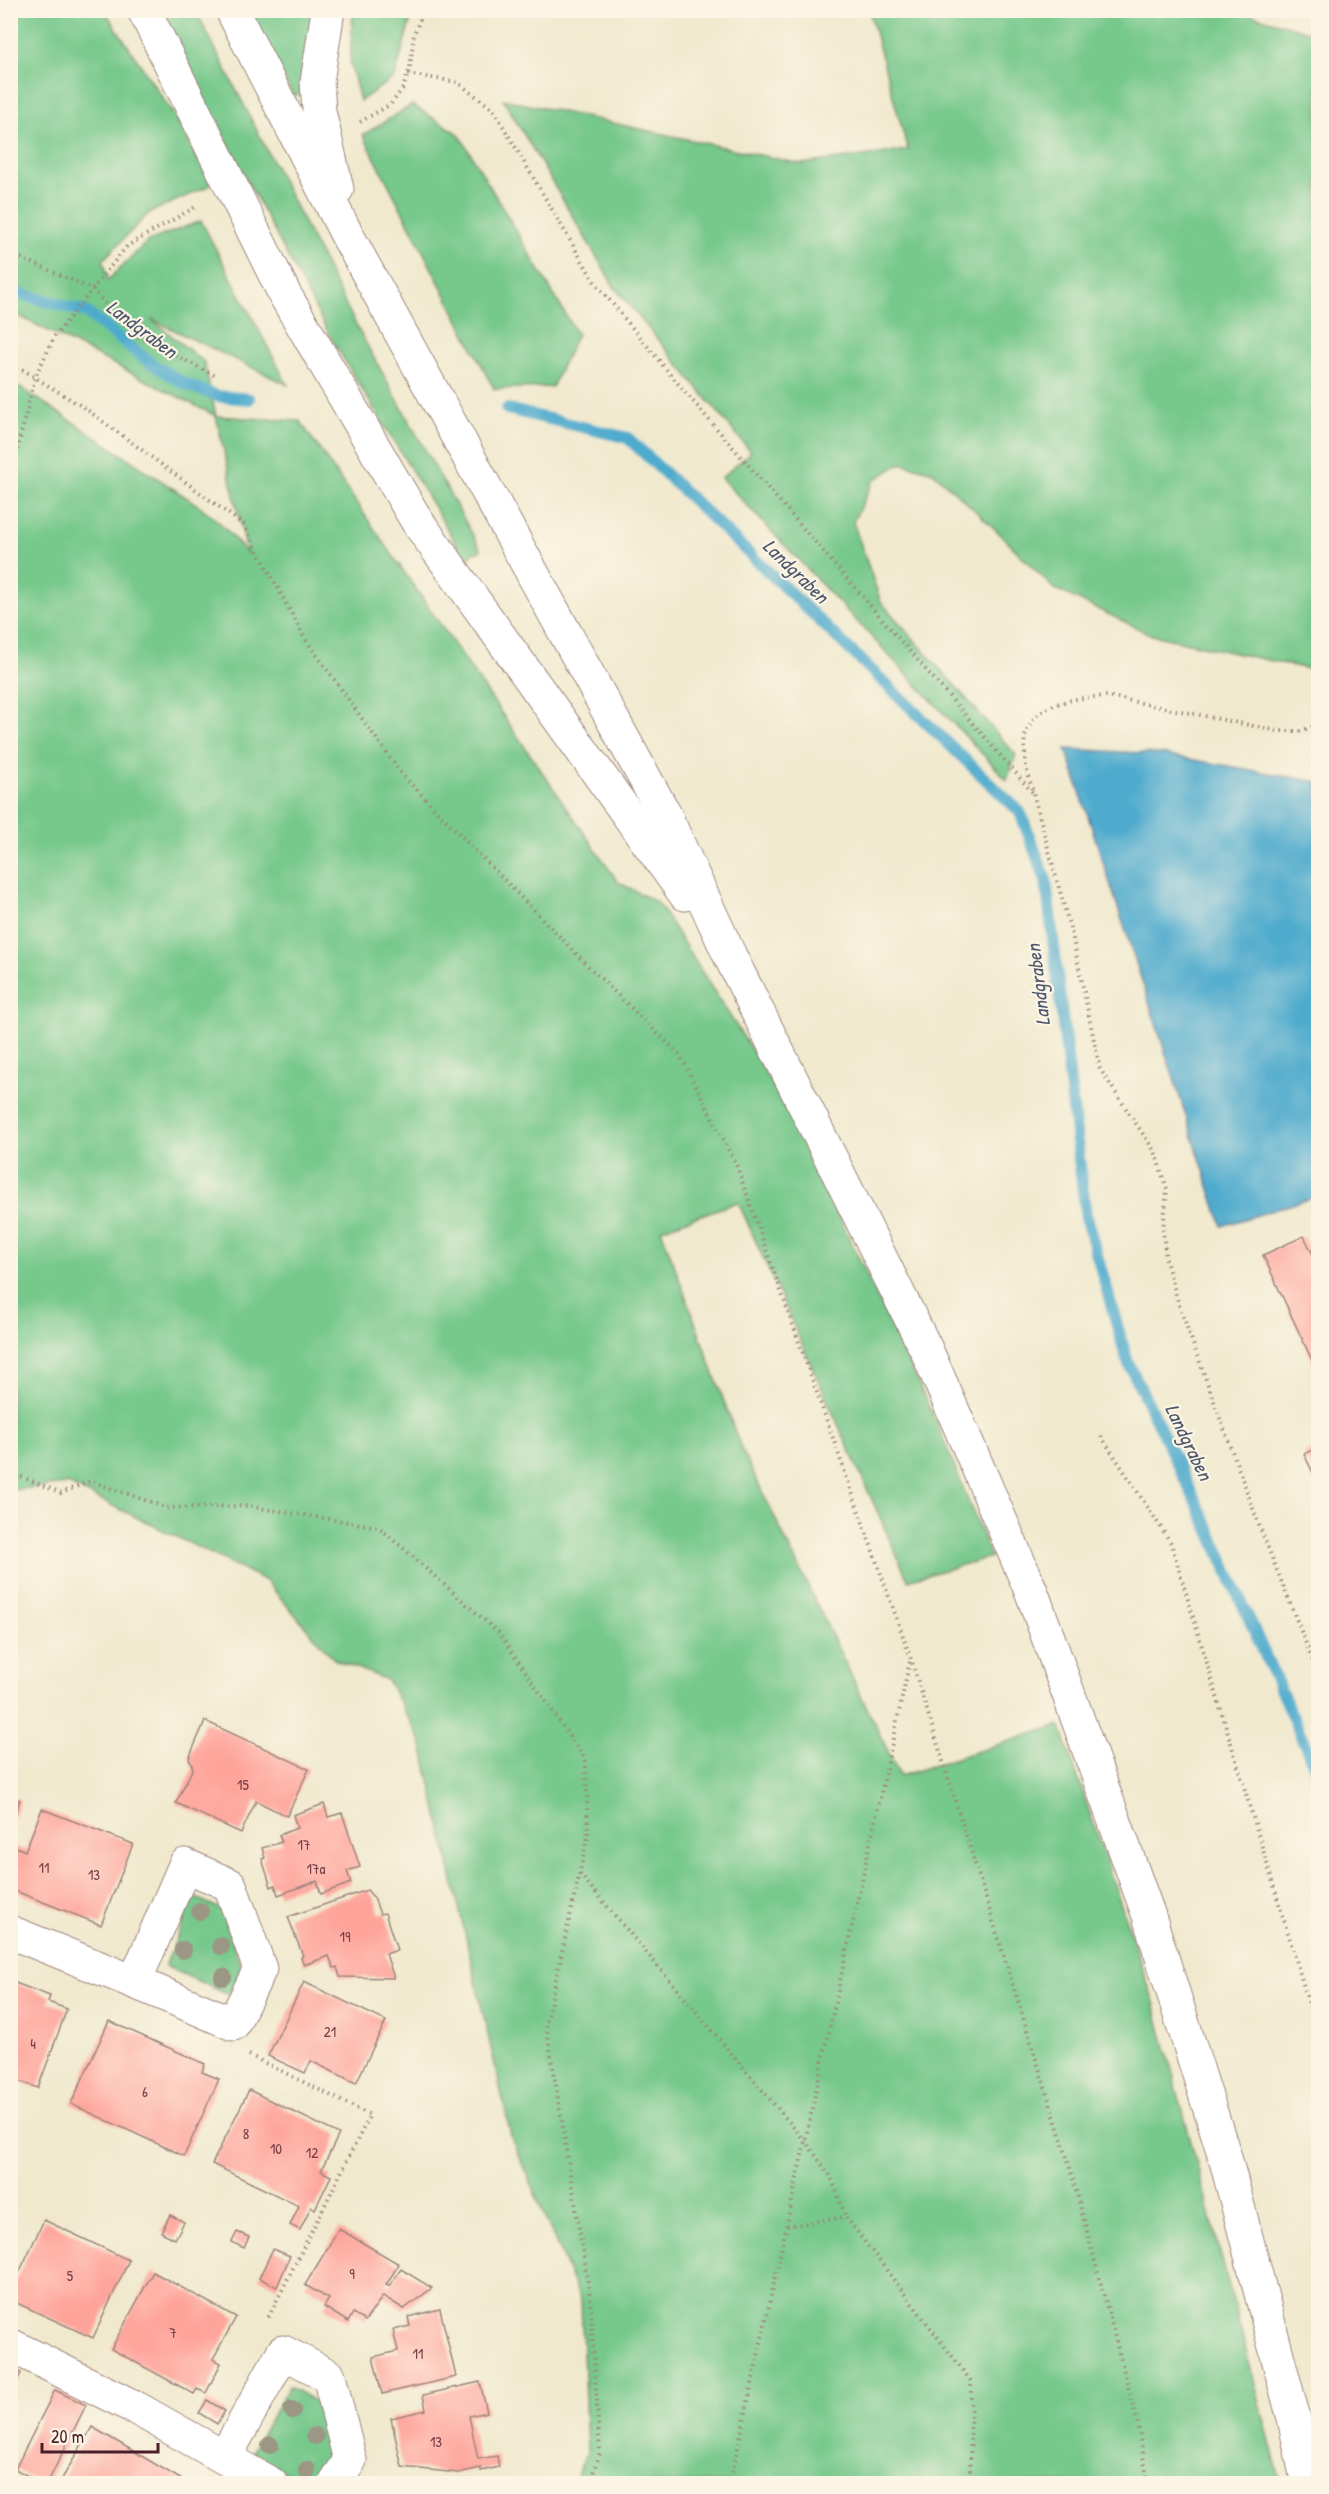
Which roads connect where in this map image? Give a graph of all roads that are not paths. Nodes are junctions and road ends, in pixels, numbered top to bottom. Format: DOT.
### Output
graph roads {
  1 [pos="144,10"];
  2 [pos="232,10"];
  3 [pos="328,10"];
  4 [pos="347,235"];
  5 [pos="730,956"];
  6 [pos="10,1932"];
  7 [pos="135,1981"];
  8 [pos="10,2345"];
  9 [pos="225,2457"];
  10 [pos="271,2484"];
  11 [pos="335,2484"];
  12 [pos="1308,2484"];
  1 -- 5 [label="main road"];
  2 -- 4 [label="main road"];
  3 -- 4 [label="main road"];
  4 -- 5 [label="main road"];
  5 -- 12 [label="main road"];
  6 -- 7 [label="main road"];
  7 -- 7 [label="main road"];
  8 -- 9 [label="main road"];
  9 -- 10 [label="main road"];
  9 -- 11 [label="main road"];
}
